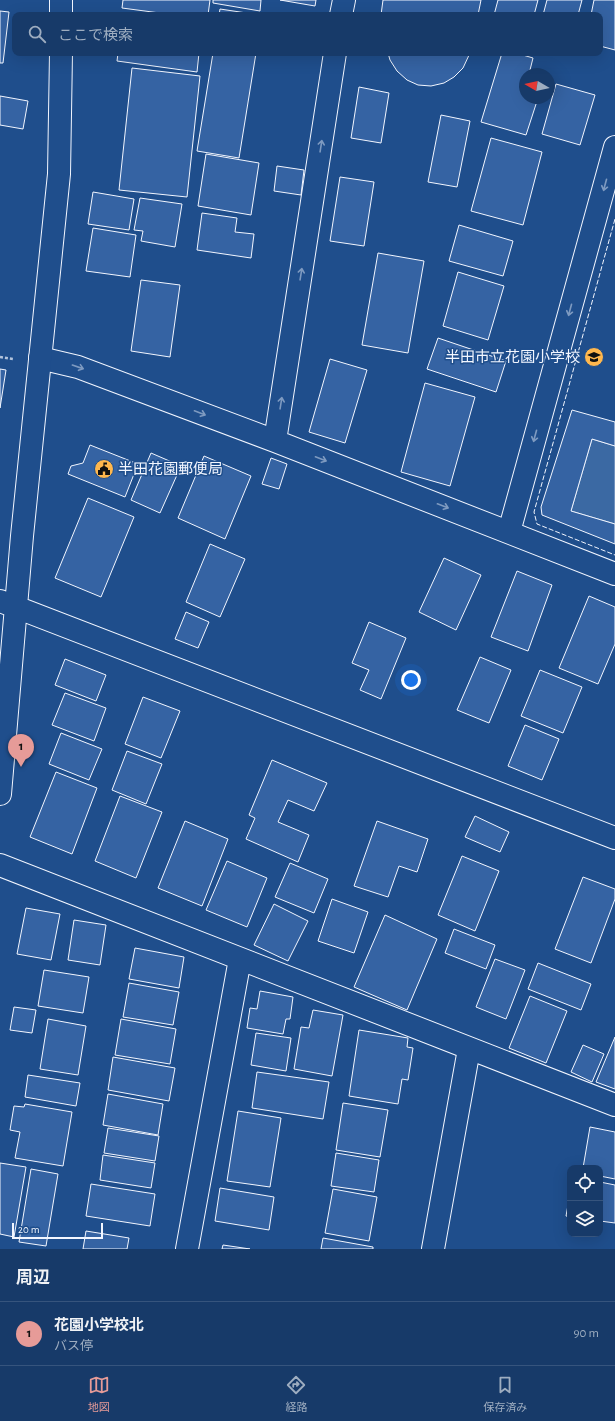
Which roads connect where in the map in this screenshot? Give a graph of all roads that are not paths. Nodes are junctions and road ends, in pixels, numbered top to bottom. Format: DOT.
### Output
graph roads {
  1 [pos="61,0"];
  2 [pos="344,0"];
  3 [pos="61,12"];
  4 [pos="342,12"];
  5 [pos="61,56"];
  6 [pos="335,56"];
  7 [pos="615,147"];
  8 [pos="40,358"];
  9 [pos="274,441"];
  10 [pos="509,532"];
  11 [pos="615,574"];
  12 [pos="8,604"];
  13 [pos="0,794"];
  14 [pos="615,838"];
  15 [pos="0,865"];
  16 [pos="240,959"];
  17 [pos="469,1049"];
  18 [pos="615,1105"];
  19 [pos="187,1249"];
  20 [pos="433,1249"];
  1 -- 3 [label="street"];
  2 -- 4 [label="street"];
  5 -- 8 [label="street"];
  9 -- 6 [label="street, one-way"];
  7 -- 10 [label="street, one-way"];
  8 -- 9 [label="street, one-way"];
  8 -- 12 [label="street"];
  9 -- 10 [label="street, one-way"];
  10 -- 11 [label="street"];
  12 -- 13 [label="street"];
  12 -- 14 [label="street"];
  15 -- 16 [label="street"];
  16 -- 17 [label="street"];
  16 -- 19 [label="street"];
  17 -- 18 [label="street"];
  17 -- 20 [label="street"];
}
